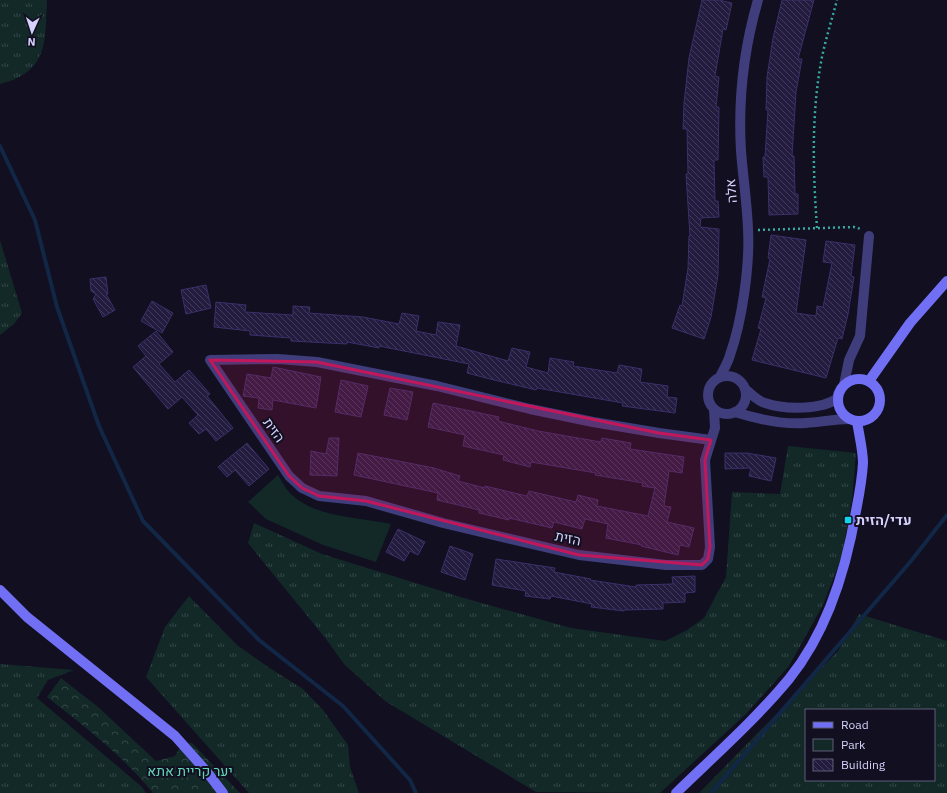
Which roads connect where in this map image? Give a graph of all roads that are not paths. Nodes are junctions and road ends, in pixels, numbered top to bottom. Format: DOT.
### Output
graph roads {
  1 [pos="758,0"];
  2 [pos="869,236"];
  3 [pos="947,281"];
  4 [pos="720,377"];
  5 [pos="869,381"];
  6 [pos="844,385"];
  7 [pos="745,389"];
  8 [pos="838,394"];
  9 [pos="714,410"];
  10 [pos="735,412"];
  11 [pos="853,420"];
  12 [pos="711,440"];
  13 [pos="0,590"];
  14 [pos="223,793"];
  15 [pos="676,793"];
  1 -- 4 [label="street, אלה"];
  2 -- 6 [label="street"];
  3 -- 5 [label="street"];
  4 -- 7 [label="street"];
  4 -- 9 [label="street"];
  5 -- 6 [label="street"];
  5 -- 11 [label="street"];
  6 -- 8 [label="street"];
  7 -- 8 [label="street"];
  7 -- 10 [label="street"];
  8 -- 11 [label="street"];
  9 -- 10 [label="street"];
  9 -- 12 [label="street, הזית"];
  10 -- 11 [label="street"];
  11 -- 15 [label="street"];
  12 -- 12 [label="street, הזית"];
  13 -- 14 [label="street"];
}
